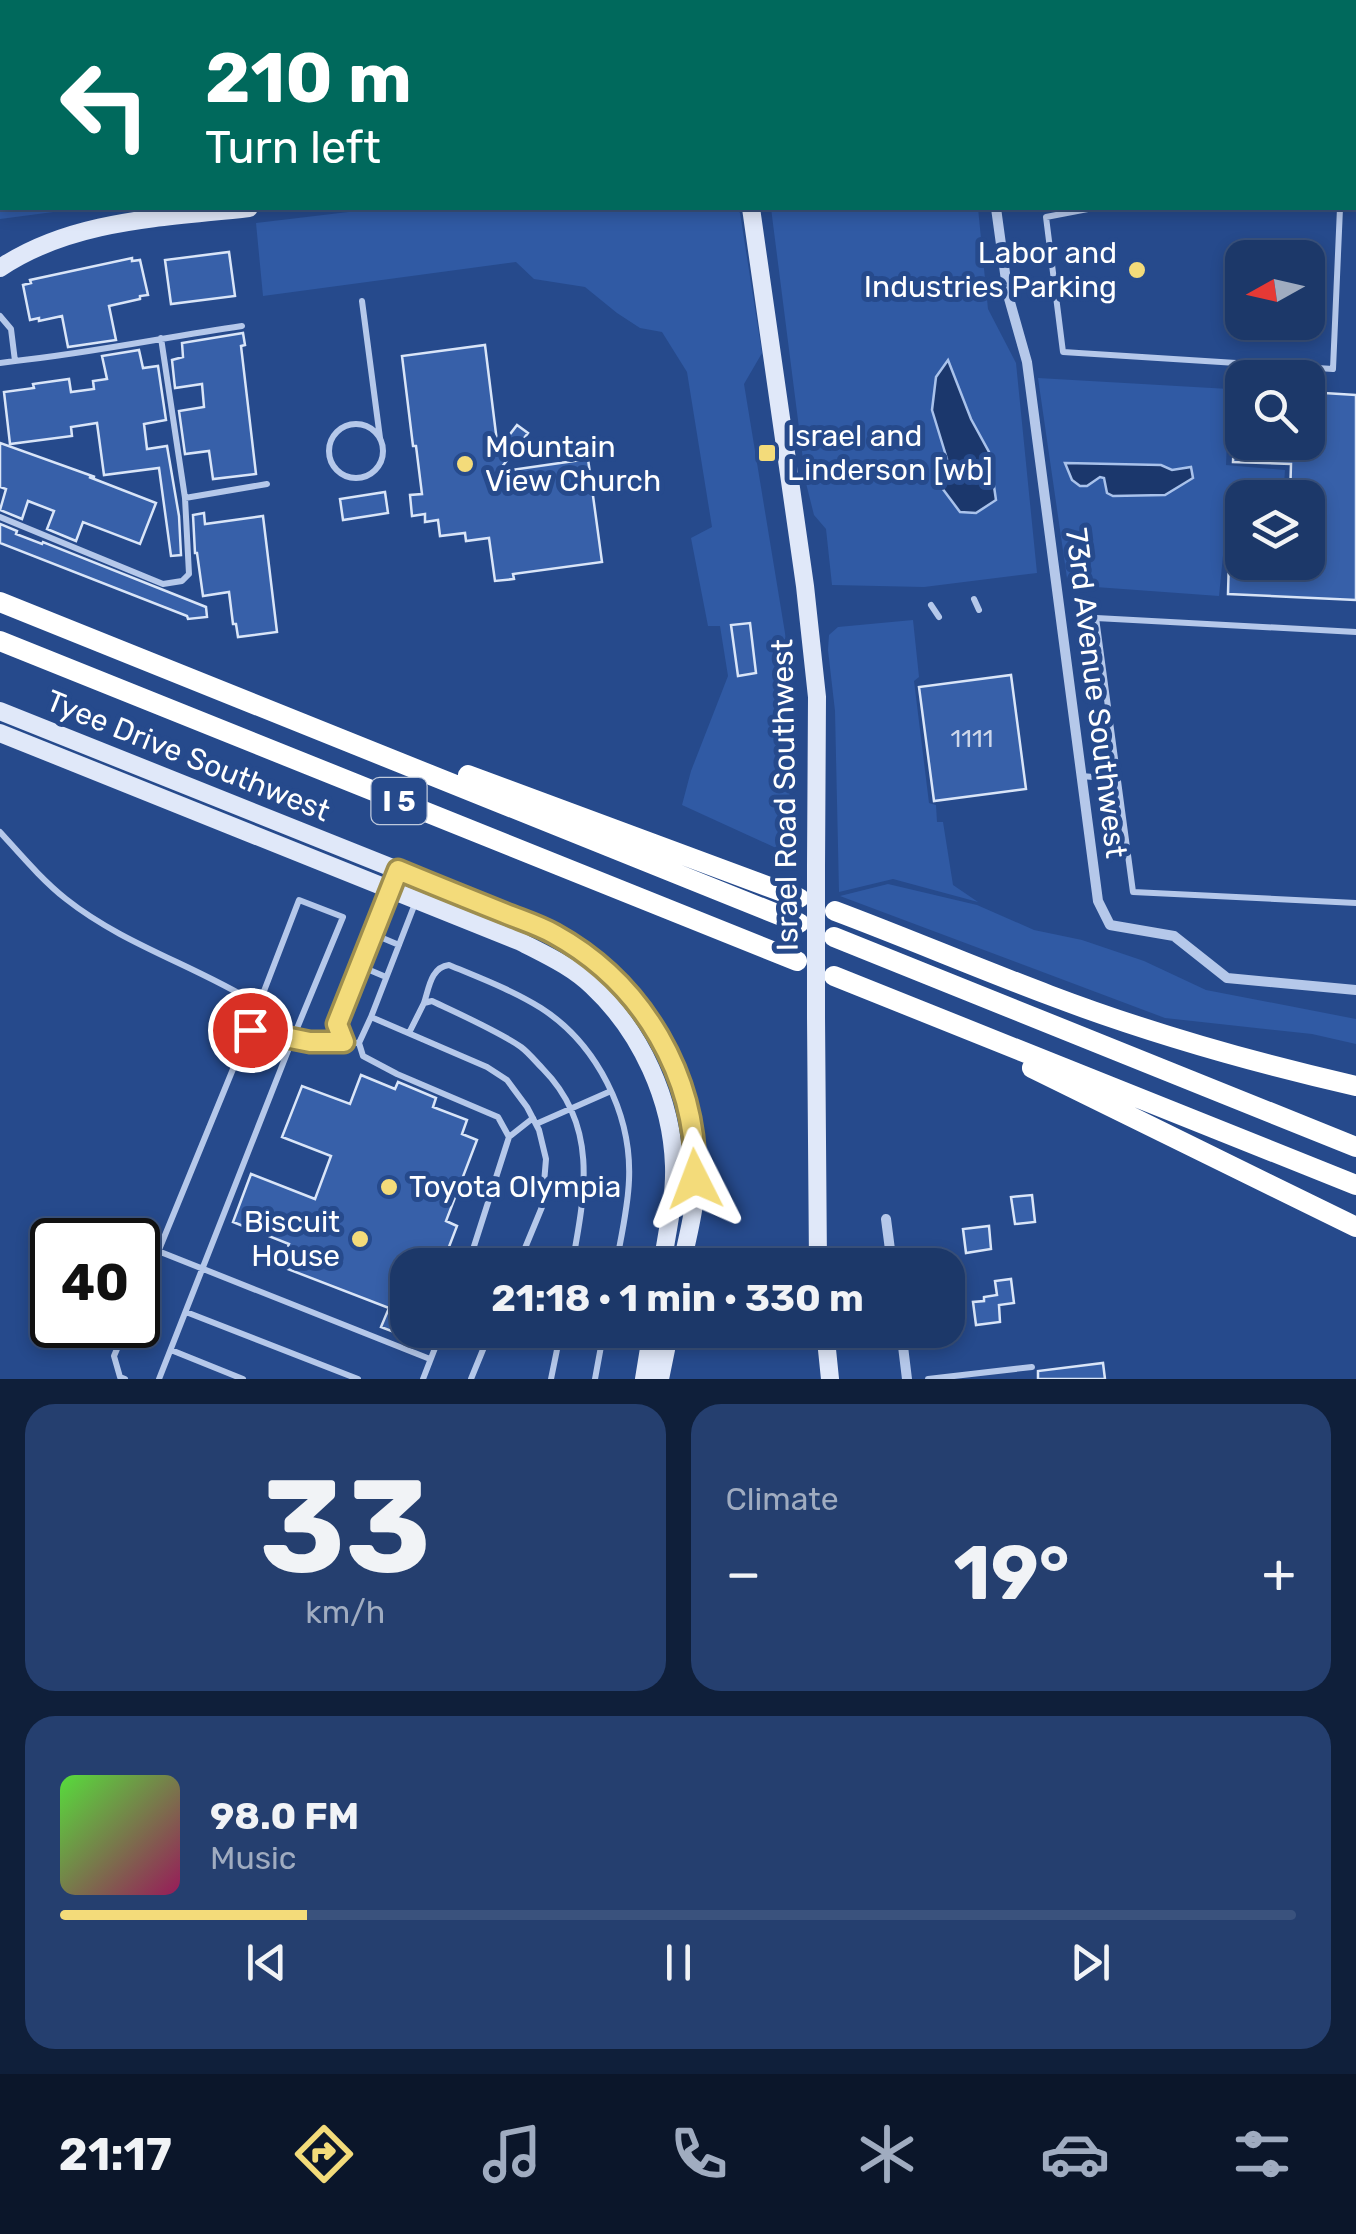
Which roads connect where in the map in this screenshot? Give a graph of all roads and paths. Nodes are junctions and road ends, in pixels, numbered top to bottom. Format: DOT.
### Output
graph roads {
  1 [pos="233,210"];
  2 [pos="751,210"];
  3 [pos="996,210"];
  4 [pos="1083,210"];
  5 [pos="1340,210"];
  6 [pos="0,268"];
  7 [pos="1006,282"];
  8 [pos="1054,284"];
  9 [pos="362,301"];
  10 [pos="0,316"];
  11 [pos="242,326"];
  12 [pos="161,338"];
  13 [pos="16,360"];
  14 [pos="0,363"];
  15 [pos="380,439"];
  16 [pos="268,484"];
  17 [pos="185,498"];
  18 [pos="0,517"];
  19 [pos="974,599"];
  20 [pos="0,602"];
  21 [pos="931,606"];
  22 [pos="979,610"];
  23 [pos="938,617"];
  24 [pos="1356,632"];
  25 [pos="0,641"];
  26 [pos="0,711"];
  27 [pos="322,731"];
  28 [pos="0,733"];
  29 [pos="1080,776"];
  30 [pos="1118,778"];
  31 [pos="0,832"];
  32 [pos="398,870"];
  33 [pos="424,881"];
  34 [pos="390,890"];
  35 [pos="798,898"];
  36 [pos="416,900"];
  37 [pos="1356,902"];
  38 [pos="835,911"];
  39 [pos="799,923"];
  40 [pos="373,934"];
  41 [pos="834,937"];
  42 [pos="399,945"];
  43 [pos="798,961"];
  44 [pos="360,966"];
  45 [pos="834,976"];
  46 [pos="387,978"];
  47 [pos="868,989"];
  48 [pos="1356,990"];
  49 [pos="424,1003"];
  50 [pos="259,1005"];
  51 [pos="372,1017"];
  52 [pos="250,1030"];
  53 [pos="409,1033"];
  54 [pos="293,1038"];
  55 [pos="344,1042"];
  56 [pos="358,1043"];
  57 [pos="1356,1086"];
  58 [pos="611,1092"];
  59 [pos="571,1108"];
  60 [pos="534,1121"];
  61 [pos="509,1137"];
  62 [pos="1356,1147"];
  63 [pos="1356,1185"];
  64 [pos="886,1219"];
  65 [pos="1356,1227"];
  66 [pos="160,1246"];
  67 [pos="473,1248"];
  68 [pos="525,1248"];
  69 [pos="575,1248"];
  70 [pos="619,1248"];
  71 [pos="665,1248"];
  72 [pos="685,1248"];
  73 [pos="818,1248"];
  74 [pos="890,1248"];
  75 [pos="160,1252"];
  76 [pos="203,1268"];
  77 [pos="186,1312"];
  78 [pos="117,1348"];
  79 [pos="435,1348"];
  80 [pos="484,1348"];
  81 [pos="557,1348"];
  82 [pos="600,1348"];
  83 [pos="649,1348"];
  84 [pos="666,1348"];
  85 [pos="827,1348"];
  86 [pos="903,1348"];
  87 [pos="171,1350"];
  88 [pos="430,1359"];
  89 [pos="1032,1367"];
  90 [pos="125,1379"];
  91 [pos="160,1379"];
  92 [pos="243,1379"];
  93 [pos="358,1379"];
  94 [pos="423,1379"];
  95 [pos="471,1379"];
  96 [pos="551,1379"];
  97 [pos="594,1379"];
  98 [pos="644,1379"];
  99 [pos="660,1379"];
  100 [pos="830,1379"];
  101 [pos="907,1379"];
  102 [pos="928,1379"];
  1 -- 6 [label="street"];
  2 -- 73 [label="street, Israel Road Southwest, bridge"];
  3 -- 7 [label="street, 73rd Avenue Southwest"];
  4 -- 8 [label="lane"];
  5 -- 8 [label="lane"];
  7 -- 8 [label="lane"];
  7 -- 29 [label="street, 73rd Avenue Southwest"];
  9 -- 15 [label="lane"];
  10 -- 13 [label="lane"];
  11 -- 12 [label="lane"];
  12 -- 13 [label="lane"];
  12 -- 17 [label="lane"];
  13 -- 14 [label="lane"];
  15 -- 15 [label="lane"];
  16 -- 17 [label="lane"];
  17 -- 18 [label="lane"];
  19 -- 22 [label="lane"];
  20 -- 27 [label="highway, I 5"];
  21 -- 23 [label="lane"];
  24 -- 30 [label="lane"];
  25 -- 43 [label="highway, I 5"];
  26 -- 32 [label="street, Tyee Drive Southwest"];
  27 -- 35 [label="highway"];
  27 -- 39 [label="highway, I 5"];
  28 -- 34 [label="street, Tyee Drive Southwest"];
  29 -- 30 [label="lane"];
  29 -- 48 [label="street, 73rd Avenue Southwest"];
  30 -- 37 [label="lane"];
  31 -- 50 [label="lane"];
  32 -- 33 [label="street, Tyee Drive Southwest"];
  32 -- 34 [label="lane"];
  33 -- 36 [label="lane"];
  33 -- 72 [label="street, Tyee Drive Southwest"];
  34 -- 36 [label="street, Tyee Drive Southwest"];
  34 -- 40 [label="lane"];
  36 -- 42 [label="lane"];
  36 -- 71 [label="street, Tyee Drive Southwest"];
  38 -- 57 [label="highway"];
  40 -- 42 [label="lane"];
  40 -- 44 [label="lane"];
  41 -- 62 [label="highway"];
  42 -- 46 [label="lane"];
  44 -- 46 [label="lane"];
  44 -- 55 [label="lane"];
  45 -- 47 [label="highway"];
  46 -- 51 [label="lane"];
  47 -- 63 [label="highway"];
  47 -- 65 [label="highway"];
  49 -- 53 [label="lane"];
  49 -- 58 [label="lane"];
  49 -- 59 [label="lane"];
  50 -- 52 [label="lane"];
  50 -- 54 [label="lane"];
  51 -- 53 [label="lane"];
  51 -- 56 [label="lane"];
  52 -- 54 [label="lane"];
  52 -- 66 [label="lane"];
  53 -- 60 [label="lane"];
  54 -- 55 [label="lane"];
  54 -- 76 [label="lane"];
  55 -- 56 [label="lane"];
  56 -- 61 [label="lane"];
  58 -- 59 [label="lane"];
  58 -- 70 [label="lane"];
  59 -- 60 [label="lane"];
  59 -- 69 [label="lane"];
  60 -- 61 [label="lane"];
  60 -- 68 [label="lane"];
  61 -- 67 [label="lane"];
  64 -- 74 [label="street"];
  75 -- 76 [label="lane"];
  76 -- 77 [label="lane"];
  76 -- 88 [label="lane"];
  77 -- 87 [label="lane"];
  77 -- 93 [label="lane"];
  78 -- 90 [label="lane"];
  79 -- 88 [label="lane"];
  80 -- 95 [label="lane"];
  81 -- 96 [label="lane"];
  82 -- 97 [label="lane"];
  83 -- 98 [label="street"];
  84 -- 99 [label="street"];
  85 -- 100 [label="street"];
  86 -- 101 [label="street"];
  87 -- 91 [label="lane"];
  87 -- 92 [label="lane"];
  88 -- 94 [label="lane"];
  89 -- 102 [label="lane"];
}
